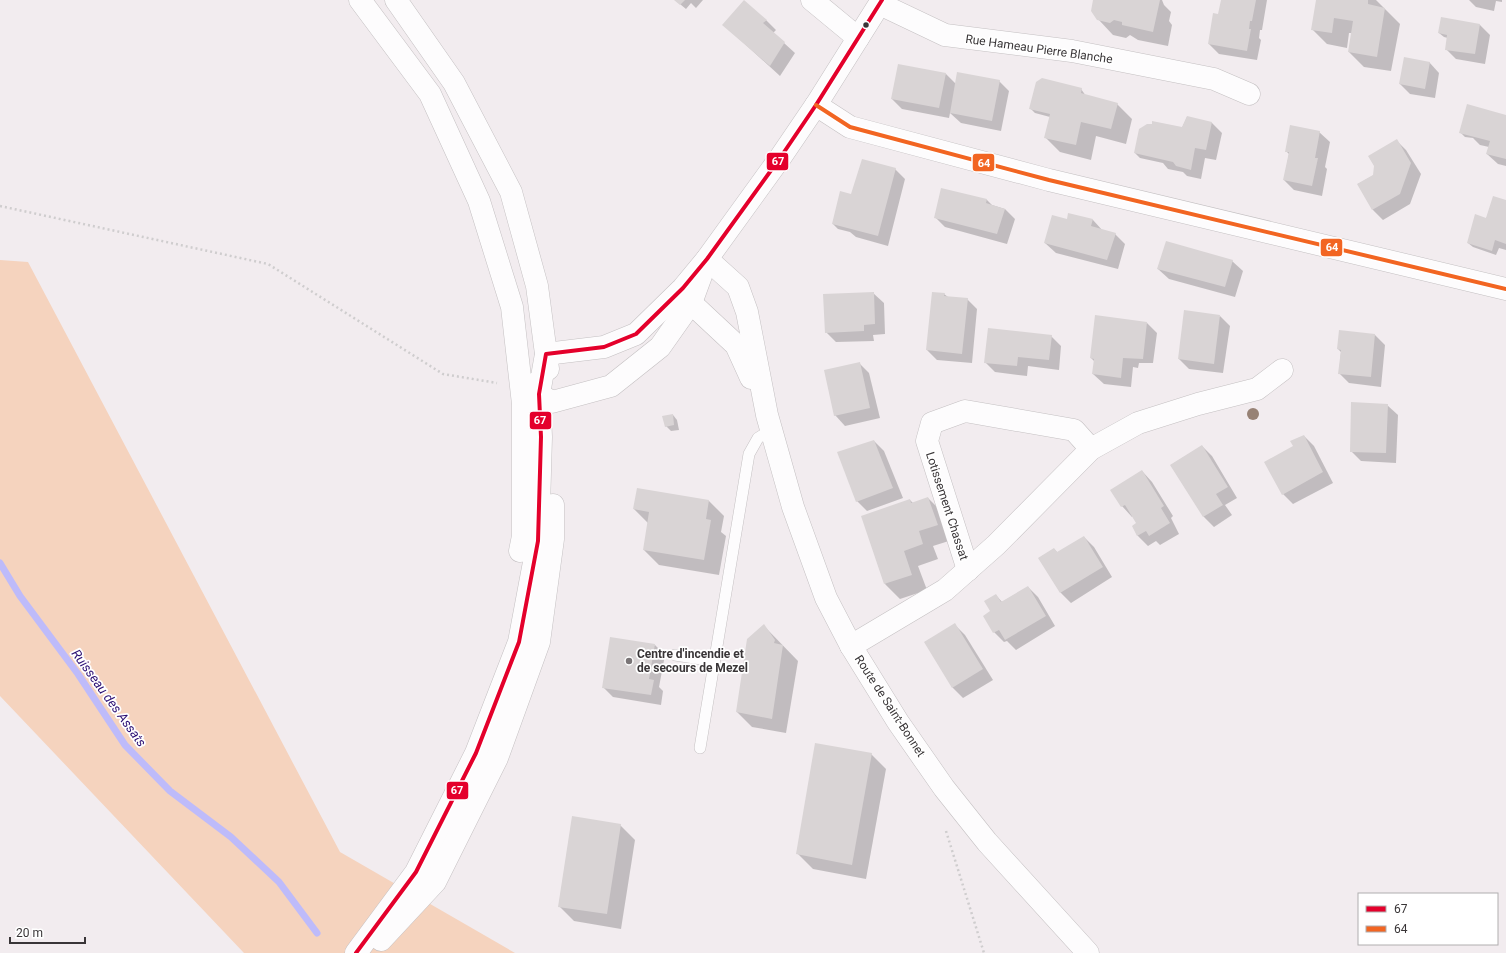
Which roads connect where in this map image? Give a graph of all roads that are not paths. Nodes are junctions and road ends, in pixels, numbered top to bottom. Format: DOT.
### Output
graph roads {
  1 [pos="360,0"];
  2 [pos="396,0"];
  3 [pos="812,0"];
  4 [pos="881,2"];
  5 [pos="858,38"];
  6 [pos="1249,94"];
  7 [pos="816,105"];
  8 [pos="707,259"];
  9 [pos="1506,289"];
  10 [pos="687,296"];
  11 [pos="546,354"];
  12 [pos="1282,370"];
  13 [pos="538,394"];
  14 [pos="769,423"];
  15 [pos="1091,449"];
  16 [pos="968,570"];
  17 [pos="851,646"];
  18 [pos="675,655"];
  19 [pos="714,661"];
  20 [pos="700,748"];
  21 [pos="356,953"];
  22 [pos="369,953"];
  23 [pos="1088,953"];
  1 -- 13 [label="street"];
  2 -- 11 [label="street"];
  3 -- 5 [label="street"];
  4 -- 5 [label="street"];
  4 -- 6 [label="street, Rue Hameau Pierre Blanche"];
  5 -- 7 [label="street"];
  7 -- 8 [label="street"];
  7 -- 9 [label="street"];
  8 -- 10 [label="street"];
  8 -- 14 [label="street, Route de Saint-Bonnet"];
  10 -- 11 [label="street"];
  10 -- 13 [label="street"];
  10 -- 14 [label="street, Route de Saint-Bonnet"];
  11 -- 13 [label="street"];
  12 -- 15 [label="street, Lotissement Chassat"];
  13 -- 21 [label="street"];
  13 -- 22 [label="street"];
  14 -- 17 [label="street, Route de Saint-Bonnet"];
  14 -- 19 [label="lane"];
  15 -- 16 [label="street, Lotissement Chassat"];
  15 -- 16 [label="street, Lotissement Chassat"];
  16 -- 17 [label="street, Lotissement Chassat"];
  17 -- 23 [label="street, Route de Saint-Bonnet"];
  18 -- 19 [label="lane"];
  19 -- 20 [label="lane"];
}
